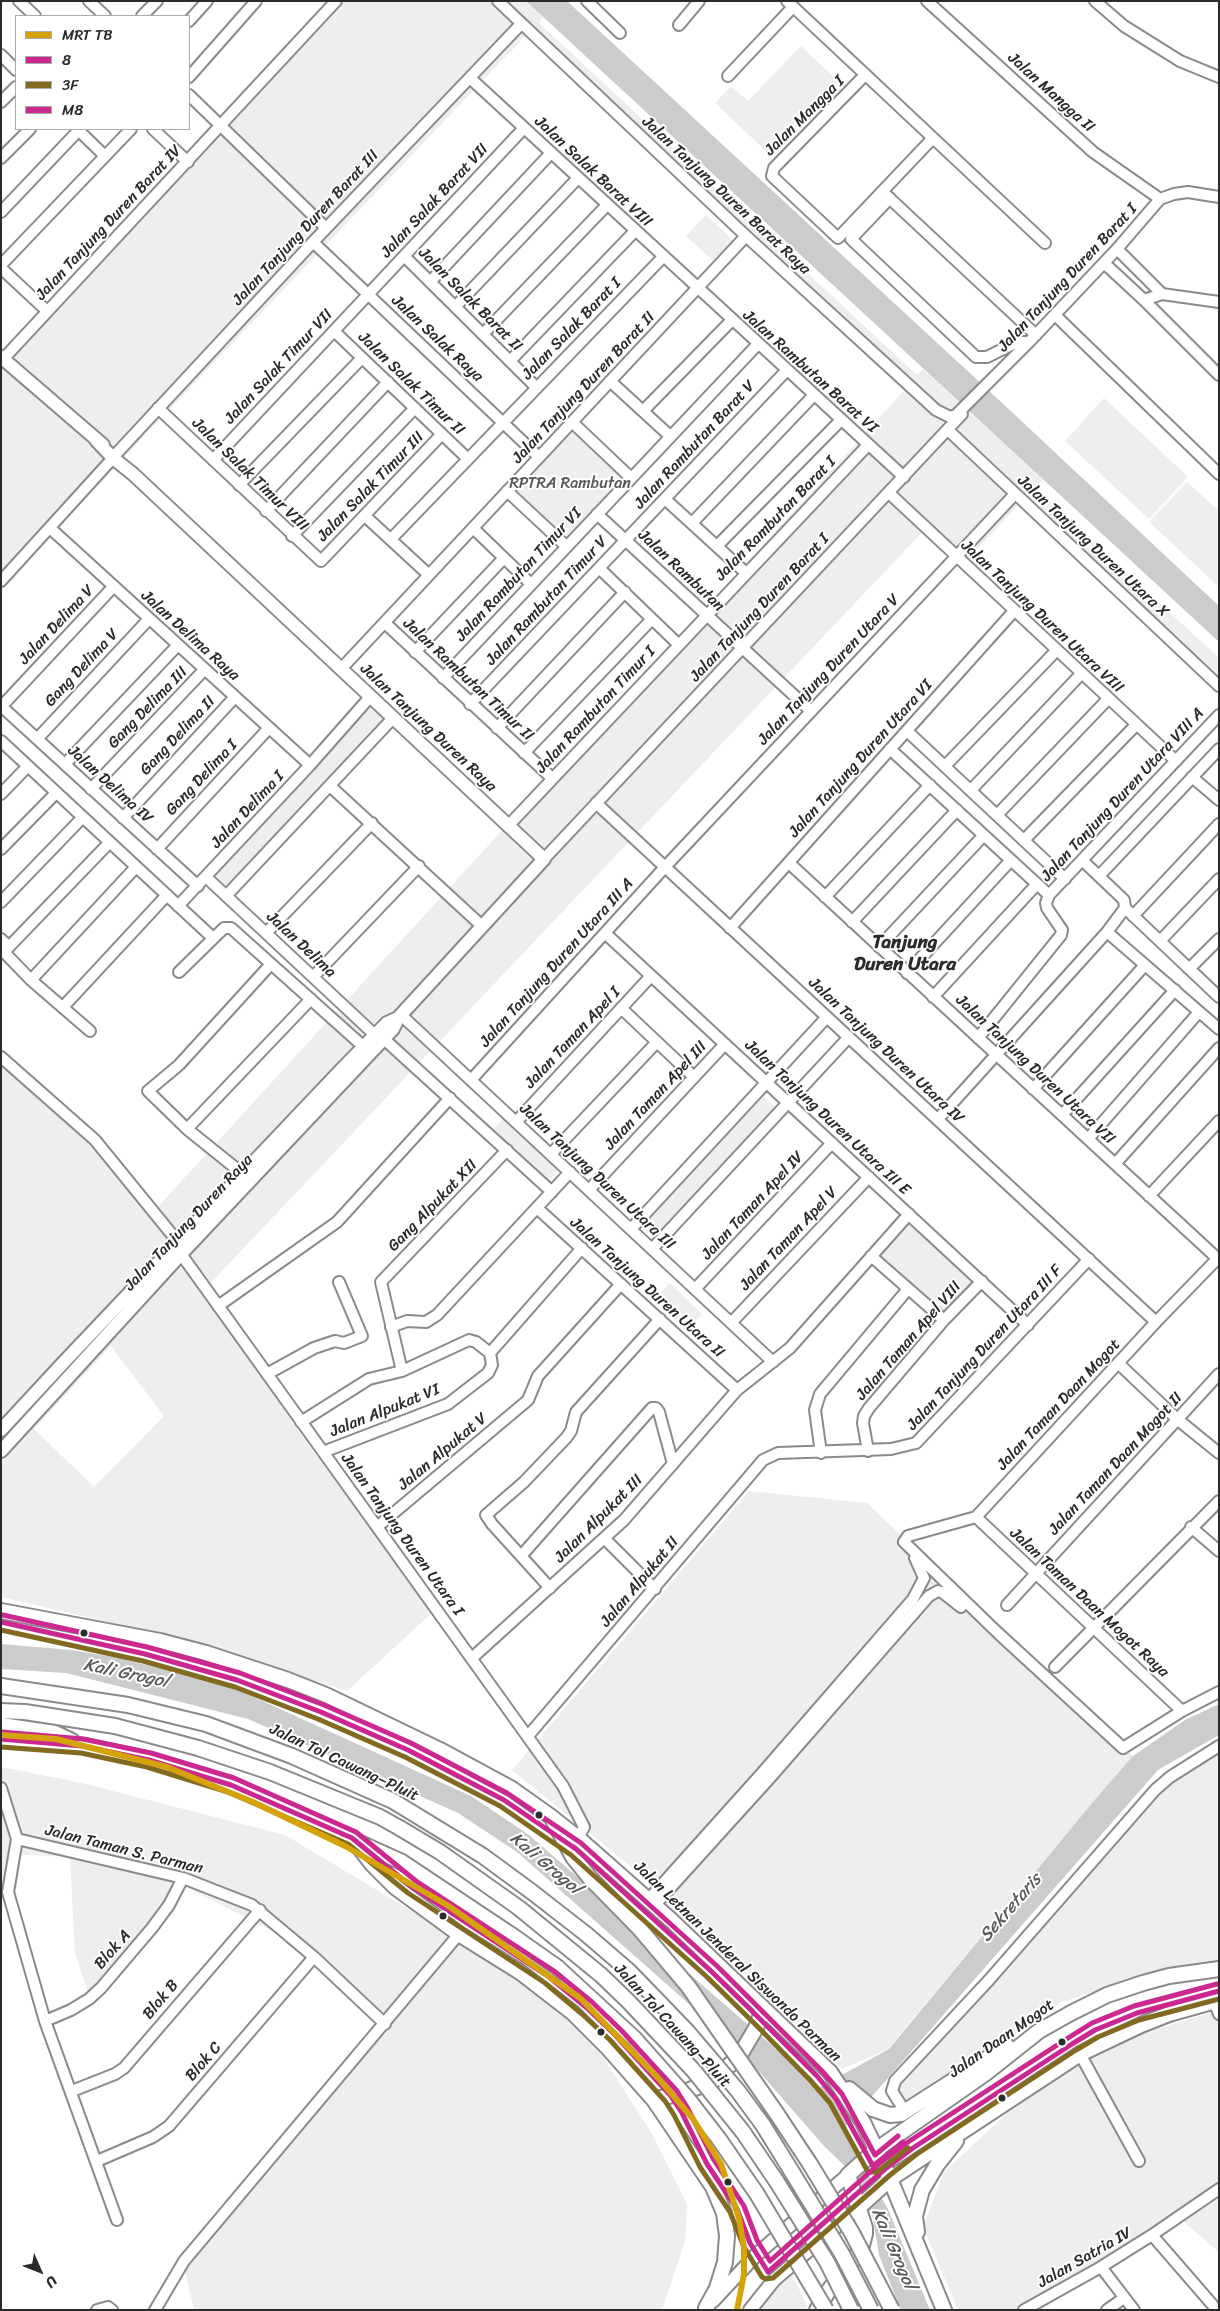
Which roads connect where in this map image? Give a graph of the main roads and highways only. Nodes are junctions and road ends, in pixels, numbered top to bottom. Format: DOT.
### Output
graph roads {
  1 [pos="3,357"];
  2 [pos="380,1037"];
  3 [pos="179,1248"];
  4 [pos="1,1430"];
  5 [pos="1,1451"];
  6 [pos="1,1611"];
  7 [pos="1,1686"];
  8 [pos="1,1711"];
  9 [pos="1,1725"];
  10 [pos="1,1739"];
  11 [pos="82,1746"];
  12 [pos="552,1817"];
  13 [pos="352,1838"];
  14 [pos="1219,1970"];
  15 [pos="1217,2005"];
  16 [pos="763,2009"];
  17 [pos="1039,2031"];
  18 [pos="654,2100"];
  19 [pos="864,2112"];
  20 [pos="964,2130"];
  21 [pos="876,2150"];
  22 [pos="849,2174"];
  23 [pos="884,2184"];
  24 [pos="860,2206"];
  25 [pos="918,2247"];
  26 [pos="796,2256"];
  27 [pos="706,2309"];
  28 [pos="750,2310"];
  29 [pos="816,2310"];
  30 [pos="826,2310"];
  31 [pos="851,2310"];
  32 [pos="871,2310"];
  33 [pos="892,2310"];
  34 [pos="944,2310"];
  1 -- 2 [label="main road, Jalan Tanjung Duren Raya"];
  2 -- 3 [label="main road, Jalan Tanjung Duren Raya"];
  2 -- 3 [label="main road, Jalan Tanjung Duren Raya"];
  3 -- 4 [label="main road, Jalan Tanjung Duren Raya"];
  3 -- 5 [label="main road, Jalan Tanjung Duren Raya"];
  6 -- 12 [label="highway, Jalan Letnan Jenderal Siswondo Parman"];
  7 -- 32 [label="highway, Jalan Tol Cawang–Pluit, bridge"];
  8 -- 31 [label="highway, Jalan Tol Cawang–Pluit, bridge"];
  9 -- 11 [label="highway"];
  10 -- 11 [label="highway"];
  11 -- 13 [label="highway"];
  12 -- 16 [label="highway, Jalan Letnan Jenderal Siswondo Parman"];
  12 -- 33 [label="highway, Jalan Letnan Jenderal Siswondo Parman, bridge"];
  13 -- 18 [label="highway"];
  13 -- 26 [label="highway, bridge"];
  14 -- 17 [label="highway, Jalan Daan Mogot"];
  15 -- 20 [label="highway"];
  16 -- 18 [label="highway"];
  16 -- 19 [label="highway, Jalan Letnan Jenderal Siswondo Parman"];
  17 -- 19 [label="highway"];
  17 -- 21 [label="highway, Jalan Daan Mogot"];
  18 -- 27 [label="highway"];
  19 -- 21 [label="highway"];
  20 -- 23 [label="highway"];
  20 -- 25 [label="highway"];
  21 -- 22 [label="highway, Jalan Daan Mogot"];
  21 -- 23 [label="highway"];
  22 -- 24 [label="highway"];
  22 -- 27 [label="main road"];
  23 -- 24 [label="highway"];
  23 -- 25 [label="highway"];
  24 -- 28 [label="main road"];
  24 -- 29 [label="highway"];
  25 -- 34 [label="highway"];
  26 -- 29 [label="highway, bridge"];
  26 -- 30 [label="highway, bridge"];
}
